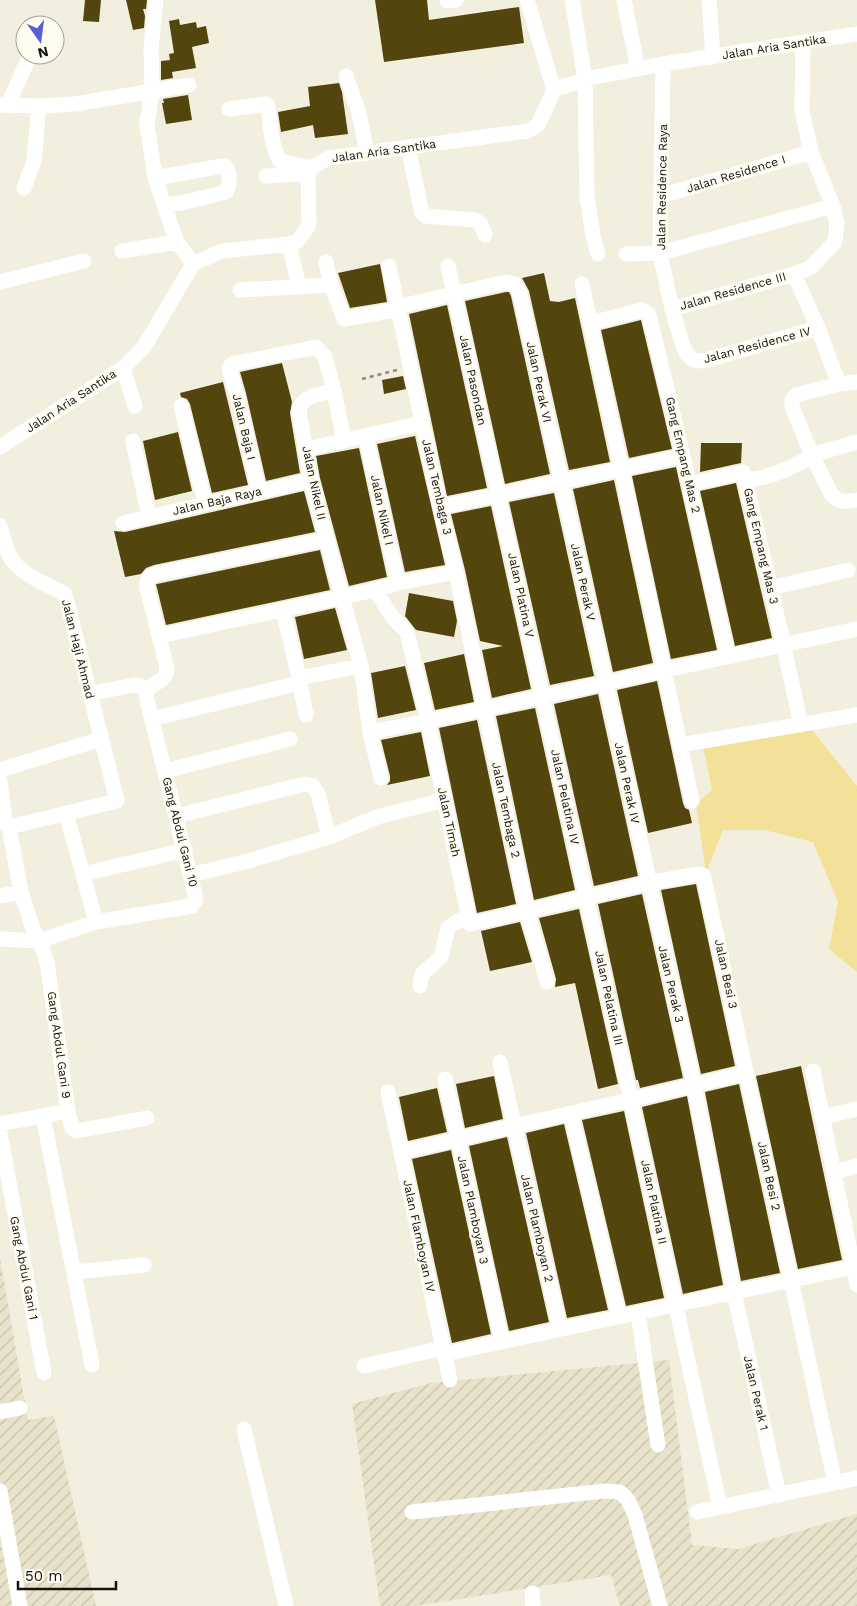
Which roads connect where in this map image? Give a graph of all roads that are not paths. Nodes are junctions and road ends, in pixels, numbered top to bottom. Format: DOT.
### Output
graph roads {
  1 [pos="156,0"];
  2 [pos="527,0"];
  3 [pos="572,0"];
  4 [pos="624,0"];
  5 [pos="709,0"];
  6 [pos="857,34"];
  7 [pos="803,43"];
  8 [pos="713,57"];
  9 [pos="664,64"];
  10 [pos="25,65"];
  11 [pos="638,69"];
  12 [pos="346,76"];
  13 [pos="585,79"];
  14 [pos="189,85"];
  15 [pos="554,90"];
  16 [pos="152,91"];
  17 [pos="4,105"];
  18 [pos="39,106"];
  19 [pos="229,109"];
  20 [pos="408,147"];
  21 [pos="811,152"];
  22 [pos="367,153"];
  23 [pos="310,172"];
  24 [pos="266,176"];
  25 [pos="155,178"];
  26 [pos="24,188"];
  27 [pos="661,196"];
  28 [pos="164,205"];
  29 [pos="832,206"];
  30 [pos="485,235"];
  31 [pos="177,242"];
  32 [pos="289,244"];
  33 [pos="122,251"];
  34 [pos="660,253"];
  35 [pos="598,254"];
  36 [pos="626,254"];
  37 [pos="84,261"];
  38 [pos="326,262"];
  39 [pos="193,264"];
  40 [pos="388,266"];
  41 [pos="448,266"];
  42 [pos="794,274"];
  43 [pos="0,282"];
  44 [pos="582,284"];
  45 [pos="331,285"];
  46 [pos="300,286"];
  47 [pos="240,290"];
  48 [pos="454,294"];
  49 [pos="397,307"];
  50 [pos="672,309"];
  51 [pos="591,322"];
  52 [pos="818,328"];
  53 [pos="123,368"];
  54 [pos="857,382"];
  55 [pos="839,384"];
  56 [pos="334,390"];
  57 [pos="135,406"];
  58 [pos="181,406"];
  59 [pos="422,423"];
  60 [pos="366,436"];
  61 [pos="133,441"];
  62 [pos="344,442"];
  63 [pos="857,442"];
  64 [pos="0,447"];
  65 [pos="307,449"];
  66 [pos="812,455"];
  67 [pos="683,456"];
  68 [pos="621,469"];
  69 [pos="745,479"];
  70 [pos="312,480"];
  71 [pos="561,482"];
  72 [pos="690,484"];
  73 [pos="259,492"];
  74 [pos="498,495"];
  75 [pos="857,500"];
  76 [pos="205,503"];
  77 [pos="440,507"];
  78 [pos="148,517"];
  79 [pos="123,523"];
  80 [pos="0,526"];
  81 [pos="326,539"];
  82 [pos="848,570"];
  83 [pos="456,572"];
  84 [pos="398,583"];
  85 [pos="771,588"];
  86 [pos="375,590"];
  87 [pos="342,597"];
  88 [pos="283,610"];
  89 [pos="857,629"];
  90 [pos="159,636"];
  91 [pos="784,645"];
  92 [pos="728,656"];
  93 [pos="360,659"];
  94 [pos="664,670"];
  95 [pos="299,681"];
  96 [pos="605,683"];
  97 [pos="147,691"];
  98 [pos="90,694"];
  99 [pos="543,696"];
  100 [pos="484,709"];
  101 [pos="306,715"];
  102 [pos="857,715"];
  103 [pos="152,719"];
  104 [pos="428,721"];
  105 [pos="801,724"];
  106 [pos="370,732"];
  107 [pos="101,739"];
  108 [pos="290,739"];
  109 [pos="680,745"];
  110 [pos="0,770"];
  111 [pos="165,771"];
  112 [pos="381,778"];
  113 [pos="0,781"];
  114 [pos="445,800"];
  115 [pos="692,801"];
  116 [pos="66,813"];
  117 [pos="176,816"];
  118 [pos="5,824"];
  119 [pos="329,837"];
  120 [pos="184,850"];
  121 [pos="84,874"];
  122 [pos="190,875"];
  123 [pos="649,883"];
  124 [pos="21,892"];
  125 [pos="0,896"];
  126 [pos="587,897"];
  127 [pos="528,910"];
  128 [pos="469,920"];
  129 [pos="96,922"];
  130 [pos="0,939"];
  131 [pos="39,941"];
  132 [pos="547,982"];
  133 [pos="420,986"];
  134 [pos="500,1062"];
  135 [pos="813,1071"];
  136 [pos="747,1073"];
  137 [pos="445,1079"];
  138 [pos="694,1085"];
  139 [pos="388,1092"];
  140 [pos="631,1100"];
  141 [pos="857,1109"];
  142 [pos="68,1111"];
  143 [pos="571,1114"];
  144 [pos="43,1116"];
  145 [pos="822,1117"];
  146 [pos="147,1118"];
  147 [pos="0,1124"];
  148 [pos="515,1126"];
  149 [pos="0,1133"];
  150 [pos="458,1139"];
  151 [pos="401,1152"];
  152 [pos="857,1166"];
  153 [pos="834,1172"];
  154 [pos="144,1265"];
  155 [pos="853,1267"];
  156 [pos="75,1272"];
  157 [pos="791,1280"];
  158 [pos="857,1286"];
  159 [pos="734,1292"];
  160 [pos="676,1304"];
  161 [pos="638,1313"];
  162 [pos="619,1317"];
  163 [pos="560,1329"];
  164 [pos="502,1342"];
  165 [pos="443,1351"];
  166 [pos="92,1365"];
  167 [pos="364,1366"];
  168 [pos="44,1373"];
  169 [pos="450,1380"];
  170 [pos="20,1408"];
  171 [pos="0,1412"];
  172 [pos="244,1429"];
  173 [pos="658,1445"];
  174 [pos="857,1478"];
  175 [pos="835,1483"];
  176 [pos="0,1491"];
  177 [pos="779,1495"];
  178 [pos="720,1507"];
  179 [pos="412,1512"];
  180 [pos="697,1512"];
  181 [pos="20,1606"];
  182 [pos="286,1606"];
  183 [pos="660,1606"];
  1 -- 16 [label="street"];
  2 -- 15 [label="street"];
  3 -- 13 [label="street"];
  4 -- 11 [label="street"];
  5 -- 8 [label="street"];
  6 -- 7 [label="street, Jalan Aria Santika"];
  7 -- 8 [label="street, Jalan Aria Santika"];
  7 -- 21 [label="street, Jalan Residence III"];
  8 -- 9 [label="street, Jalan Aria Santika"];
  9 -- 11 [label="street, Jalan Aria Santika"];
  9 -- 27 [label="street, Jalan Residence Raya"];
  10 -- 17 [label="street"];
  11 -- 13 [label="street, Jalan Aria Santika"];
  12 -- 22 [label="street"];
  13 -- 15 [label="street, Jalan Aria Santika"];
  13 -- 35 [label="street"];
  14 -- 16 [label="street"];
  15 -- 20 [label="street, Jalan Aria Santika"];
  16 -- 18 [label="street"];
  16 -- 25 [label="street"];
  17 -- 18 [label="street"];
  18 -- 26 [label="street"];
  19 -- 23 [label="street"];
  20 -- 22 [label="street, Jalan Aria Santika"];
  20 -- 30 [label="street"];
  21 -- 27 [label="street, Jalan Residence I"];
  21 -- 29 [label="street, Jalan Residence III"];
  22 -- 23 [label="street, Jalan Aria Santika"];
  23 -- 24 [label="street"];
  23 -- 32 [label="street"];
  25 -- 28 [label="street"];
  25 -- 28 [label="street"];
  27 -- 34 [label="street, Jalan Residence Raya"];
  28 -- 31 [label="street"];
  29 -- 34 [label="street"];
  29 -- 42 [label="street, Jalan Residence III"];
  31 -- 33 [label="street"];
  31 -- 39 [label="street"];
  32 -- 39 [label="street"];
  32 -- 46 [label="street"];
  34 -- 36 [label="street"];
  34 -- 50 [label="street, Jalan Residence Raya"];
  37 -- 43 [label="street"];
  38 -- 45 [label="street"];
  39 -- 53 [label="street, Jalan Aria Santika"];
  40 -- 49 [label="street, Jalan Tembaga 3"];
  41 -- 48 [label="street, Jalan Pasondan"];
  42 -- 50 [label="street, Jalan Residence III"];
  42 -- 52 [label="street"];
  44 -- 51 [label="street"];
  45 -- 46 [label="street"];
  45 -- 49 [label="street"];
  46 -- 47 [label="street"];
  48 -- 49 [label="street"];
  48 -- 71 [label="street, Jalan Perak VI"];
  48 -- 74 [label="street, Jalan Pasondan"];
  49 -- 59 [label="street, Jalan Tembaga 3"];
  50 -- 52 [label="street, Jalan Residence IV"];
  51 -- 67 [label="street, Gang Empang Mas 2"];
  51 -- 68 [label="street"];
  52 -- 55 [label="street"];
  53 -- 57 [label="street"];
  53 -- 64 [label="street, Jalan Aria Santika"];
  54 -- 55 [label="street"];
  55 -- 66 [label="street"];
  56 -- 62 [label="street"];
  56 -- 65 [label="street, Jalan Nikel II"];
  56 -- 73 [label="street, Jalan Baja I"];
  58 -- 76 [label="street"];
  59 -- 60 [label="street"];
  59 -- 77 [label="street, Jalan Tembaga 3"];
  60 -- 62 [label="street"];
  60 -- 84 [label="street, Jalan Nikel I"];
  61 -- 78 [label="street"];
  62 -- 65 [label="street"];
  63 -- 66 [label="street"];
  65 -- 70 [label="street, Jalan Nikel II"];
  66 -- 69 [label="street"];
  66 -- 75 [label="street"];
  67 -- 68 [label="street"];
  67 -- 72 [label="street, Gang Empang Mas 2"];
  68 -- 71 [label="street"];
  68 -- 94 [label="street"];
  69 -- 72 [label="street, Gang Empang Mas 3"];
  69 -- 85 [label="street, Gang Empang Mas 3"];
  70 -- 73 [label="street, Jalan Baja Raya"];
  70 -- 81 [label="street, Jalan Nikel II"];
  71 -- 74 [label="street"];
  71 -- 96 [label="street, Jalan Perak V"];
  72 -- 92 [label="street, Gang Empang Mas 2"];
  73 -- 76 [label="street, Jalan Baja Raya"];
  74 -- 77 [label="street"];
  74 -- 99 [label="street, Jalan Platina V"];
  76 -- 78 [label="street, Jalan Baja Raya"];
  77 -- 83 [label="street, Jalan Tembaga 3"];
  78 -- 79 [label="street, Jalan Baja Raya"];
  80 -- 98 [label="street, Jalan Haji Ahmad"];
  81 -- 87 [label="street, Jalan Nikel II"];
  81 -- 90 [label="street"];
  82 -- 85 [label="street"];
  83 -- 84 [label="street"];
  83 -- 100 [label="street, Jalan Tembaga 3"];
  84 -- 86 [label="street"];
  85 -- 91 [label="street, Gang Empang Mas 3"];
  86 -- 87 [label="street"];
  86 -- 104 [label="street, Jalan Timah"];
  87 -- 88 [label="street"];
  87 -- 93 [label="street, Jalan Nikel II"];
  88 -- 90 [label="street"];
  88 -- 95 [label="street"];
  89 -- 91 [label="street"];
  90 -- 97 [label="street"];
  91 -- 92 [label="street"];
  91 -- 105 [label="street, Gang Empang Mas 3"];
  92 -- 94 [label="street"];
  93 -- 95 [label="street"];
  93 -- 106 [label="street, Jalan Nikel II"];
  94 -- 96 [label="street"];
  94 -- 109 [label="street"];
  95 -- 101 [label="street"];
  95 -- 103 [label="street"];
  96 -- 99 [label="street"];
  96 -- 123 [label="street, Jalan Perak IV"];
  97 -- 98 [label="street"];
  97 -- 103 [label="street, Gang Abdul Gani 10"];
  98 -- 107 [label="street, Jalan Haji Ahmad"];
  99 -- 100 [label="street"];
  99 -- 126 [label="street, Jalan Pelatina IV"];
  100 -- 104 [label="street"];
  100 -- 127 [label="street, Jalan Tembaga 2"];
  102 -- 105 [label="street"];
  103 -- 111 [label="street, Gang Abdul Gani 10"];
  104 -- 106 [label="street"];
  104 -- 114 [label="street, Jalan Timah"];
  105 -- 109 [label="street"];
  106 -- 112 [label="street, Jalan Nikel II"];
  107 -- 110 [label="street"];
  107 -- 116 [label="street, Jalan Haji Ahmad"];
  108 -- 111 [label="street"];
  109 -- 115 [label="street"];
  111 -- 117 [label="street, Gang Abdul Gani 10"];
  113 -- 118 [label="street, Gang Abdul Gani 9"];
  114 -- 119 [label="street"];
  114 -- 128 [label="street, Jalan Timah"];
  116 -- 118 [label="street"];
  116 -- 121 [label="street"];
  117 -- 119 [label="street"];
  117 -- 120 [label="street, Gang Abdul Gani 10"];
  118 -- 124 [label="street, Gang Abdul Gani 9"];
  119 -- 122 [label="street"];
  120 -- 121 [label="street"];
  120 -- 122 [label="street, Gang Abdul Gani 10"];
  121 -- 129 [label="street"];
  122 -- 129 [label="street, Gang Abdul Gani 10"];
  123 -- 126 [label="street"];
  123 -- 136 [label="street, Jalan Besi 3"];
  123 -- 138 [label="street, Jalan Perak 3"];
  124 -- 125 [label="street"];
  124 -- 131 [label="street, Gang Abdul Gani 9"];
  126 -- 127 [label="street"];
  126 -- 140 [label="street, Jalan Pelatina III"];
  127 -- 128 [label="street"];
  127 -- 132 [label="street, Jalan Tembaga 2"];
  128 -- 133 [label="street"];
  129 -- 131 [label="street"];
  130 -- 131 [label="street"];
  131 -- 142 [label="street, Gang Abdul Gani 9"];
  134 -- 148 [label="street, Jalan Plamboyan 2"];
  135 -- 145 [label="street"];
  136 -- 138 [label="street"];
  136 -- 157 [label="street, Jalan Besi 2"];
  137 -- 150 [label="street, Jalan Plamboyan 3"];
  138 -- 140 [label="street"];
  138 -- 159 [label="street, Jalan Perak 3"];
  139 -- 151 [label="street, Jalan Flamboyan IV"];
  140 -- 143 [label="street"];
  140 -- 160 [label="street, Jalan Platina II"];
  141 -- 145 [label="street"];
  142 -- 144 [label="street, Gang Abdul Gani 9"];
  142 -- 146 [label="street"];
  143 -- 148 [label="street"];
  143 -- 162 [label="street"];
  144 -- 147 [label="street, Gang Abdul Gani 9"];
  144 -- 156 [label="street"];
  145 -- 153 [label="street"];
  148 -- 150 [label="street"];
  148 -- 163 [label="street, Jalan Plamboyan 2"];
  149 -- 168 [label="street, Gang Abdul Gani 1"];
  150 -- 151 [label="street"];
  150 -- 164 [label="street, Jalan Plamboyan 3"];
  151 -- 165 [label="street, Jalan Flamboyan IV"];
  152 -- 153 [label="street"];
  153 -- 155 [label="street"];
  154 -- 156 [label="street"];
  155 -- 157 [label="street"];
  155 -- 158 [label="street"];
  156 -- 166 [label="street"];
  157 -- 159 [label="street"];
  157 -- 175 [label="street, Jalan Besi 2"];
  159 -- 160 [label="street"];
  159 -- 177 [label="street, Jalan Perak 1"];
  160 -- 161 [label="street"];
  160 -- 178 [label="street, Jalan Platina II"];
  161 -- 162 [label="street"];
  161 -- 173 [label="street"];
  162 -- 163 [label="street"];
  163 -- 164 [label="street"];
  164 -- 165 [label="street"];
  165 -- 167 [label="street"];
  165 -- 169 [label="street, Jalan Flamboyan IV"];
  170 -- 171 [label="street"];
  172 -- 182 [label="street"];
  174 -- 175 [label="street"];
  175 -- 177 [label="street"];
  176 -- 181 [label="street"];
  177 -- 178 [label="street"];
  178 -- 180 [label="street"];
  179 -- 183 [label="street"];
}
